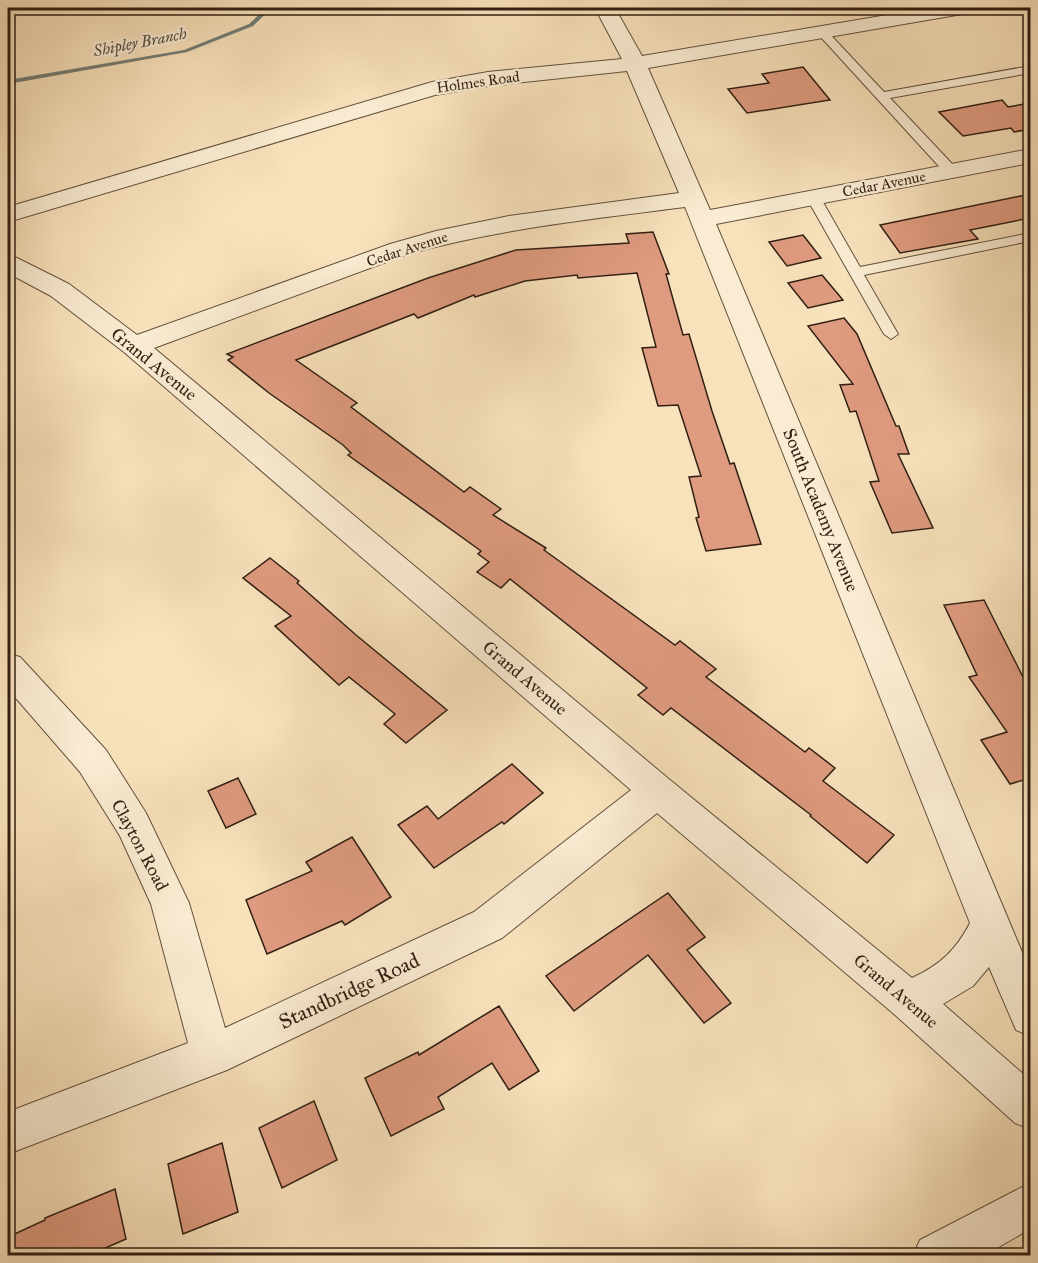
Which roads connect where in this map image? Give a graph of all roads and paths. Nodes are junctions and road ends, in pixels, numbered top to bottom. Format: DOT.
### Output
graph roads {
  1 [pos="605,8"];
  2 [pos="962,8"];
  3 [pos="822,32"];
  4 [pos="635,64"];
  5 [pos="1030,69"];
  6 [pos="882,96"];
  7 [pos="1030,156"];
  8 [pos="951,171"];
  9 [pos="813,197"];
  10 [pos="697,209"];
  11 [pos="8,214"];
  12 [pos="1030,237"];
  13 [pos="8,263"];
  14 [pos="856,272"];
  15 [pos="891,334"];
  16 [pos="135,346"];
  17 [pos="8,667"];
  18 [pos="657,791"];
  19 [pos="990,924"];
  20 [pos="908,1000"];
  21 [pos="1030,1016"];
  22 [pos="212,1055"];
  23 [pos="1030,1108"];
  24 [pos="8,1133"];
  25 [pos="1030,1205"];
  26 [pos="936,1256"];
  1 -- 4 [label="street, South Academy Avenue"];
  2 -- 3 [label="street, Holmes Road"];
  3 -- 4 [label="street, Holmes Road"];
  3 -- 6 [label="lane"];
  4 -- 10 [label="street, South Academy Avenue"];
  4 -- 11 [label="street, Holmes Road"];
  5 -- 6 [label="lane"];
  6 -- 8 [label="lane"];
  7 -- 8 [label="street, Cedar Avenue"];
  8 -- 9 [label="street, Cedar Avenue"];
  9 -- 10 [label="street, Cedar Avenue"];
  9 -- 14 [label="lane"];
  10 -- 16 [label="street, Cedar Avenue"];
  10 -- 19 [label="street, South Academy Avenue"];
  12 -- 14 [label="lane"];
  13 -- 16 [label="street, Grand Avenue"];
  14 -- 15 [label="lane"];
  16 -- 18 [label="street, Grand Avenue"];
  17 -- 22 [label="street, Clayton Road"];
  18 -- 20 [label="street, Grand Avenue"];
  18 -- 22 [label="street, Standbridge Road"];
  19 -- 20 [label="street"];
  19 -- 21 [label="street, South Academy Avenue"];
  20 -- 23 [label="street, Grand Avenue"];
  22 -- 24 [label="street, Standbridge Road"];
  25 -- 26 [label="street"];
}
